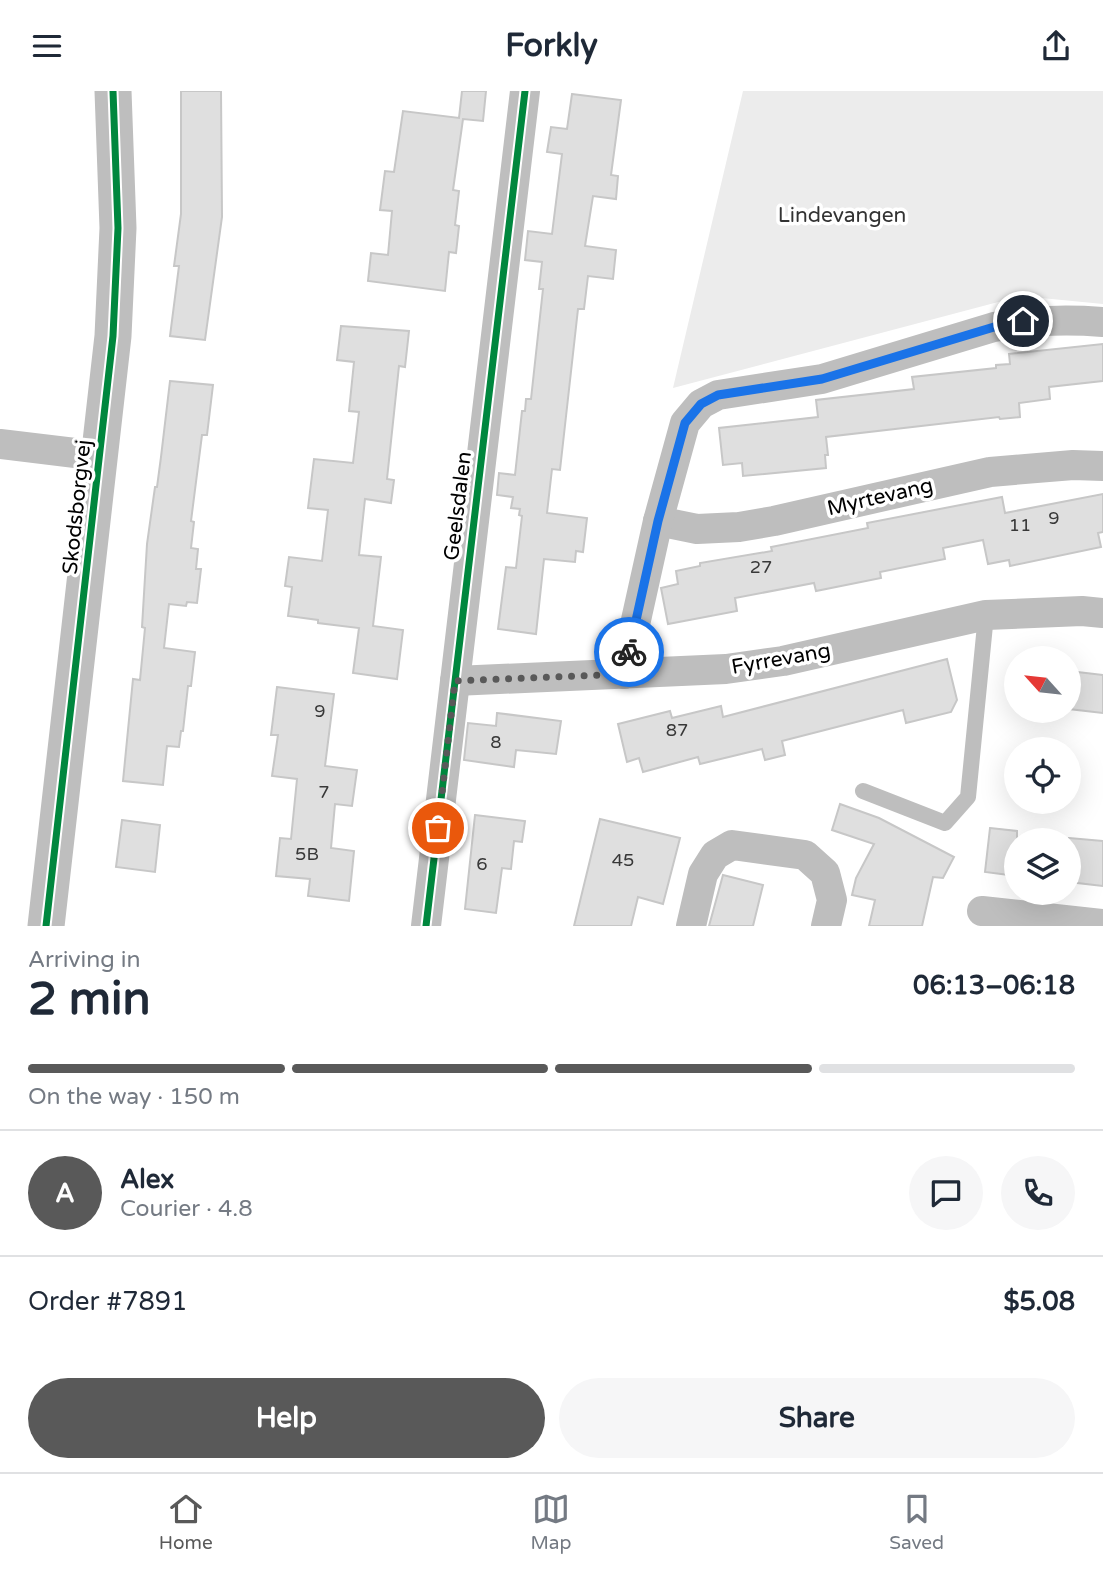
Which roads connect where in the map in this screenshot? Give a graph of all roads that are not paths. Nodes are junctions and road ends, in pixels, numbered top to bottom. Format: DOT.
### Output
graph roads {
  1 [pos="113,91"];
  2 [pos="525,91"];
  3 [pos="1103,322"];
  4 [pos="0,444"];
  5 [pos="100,456"];
  6 [pos="1103,466"];
  7 [pos="658,521"];
  8 [pos="1103,613"];
  9 [pos="985,615"];
  10 [pos="624,674"];
  11 [pos="455,681"];
  12 [pos="863,791"];
  13 [pos="982,911"];
  14 [pos="1103,924"];
  15 [pos="46,926"];
  16 [pos="426,926"];
  17 [pos="691,926"];
  18 [pos="826,926"];
  1 -- 5 [label="street, Skodsborgvej"];
  2 -- 11 [label="street, Geelsdalen"];
  3 -- 7 [label="street"];
  4 -- 5 [label="street"];
  5 -- 15 [label="street, Skodsborgvej"];
  6 -- 7 [label="street, Myrtevang"];
  7 -- 10 [label="street"];
  8 -- 9 [label="street, Fyrrevang"];
  9 -- 10 [label="street, Fyrrevang"];
  9 -- 12 [label="lane"];
  10 -- 11 [label="street, Fyrrevang"];
  11 -- 16 [label="street, Geelsdalen"];
  13 -- 14 [label="street"];
  17 -- 18 [label="street"];
}
